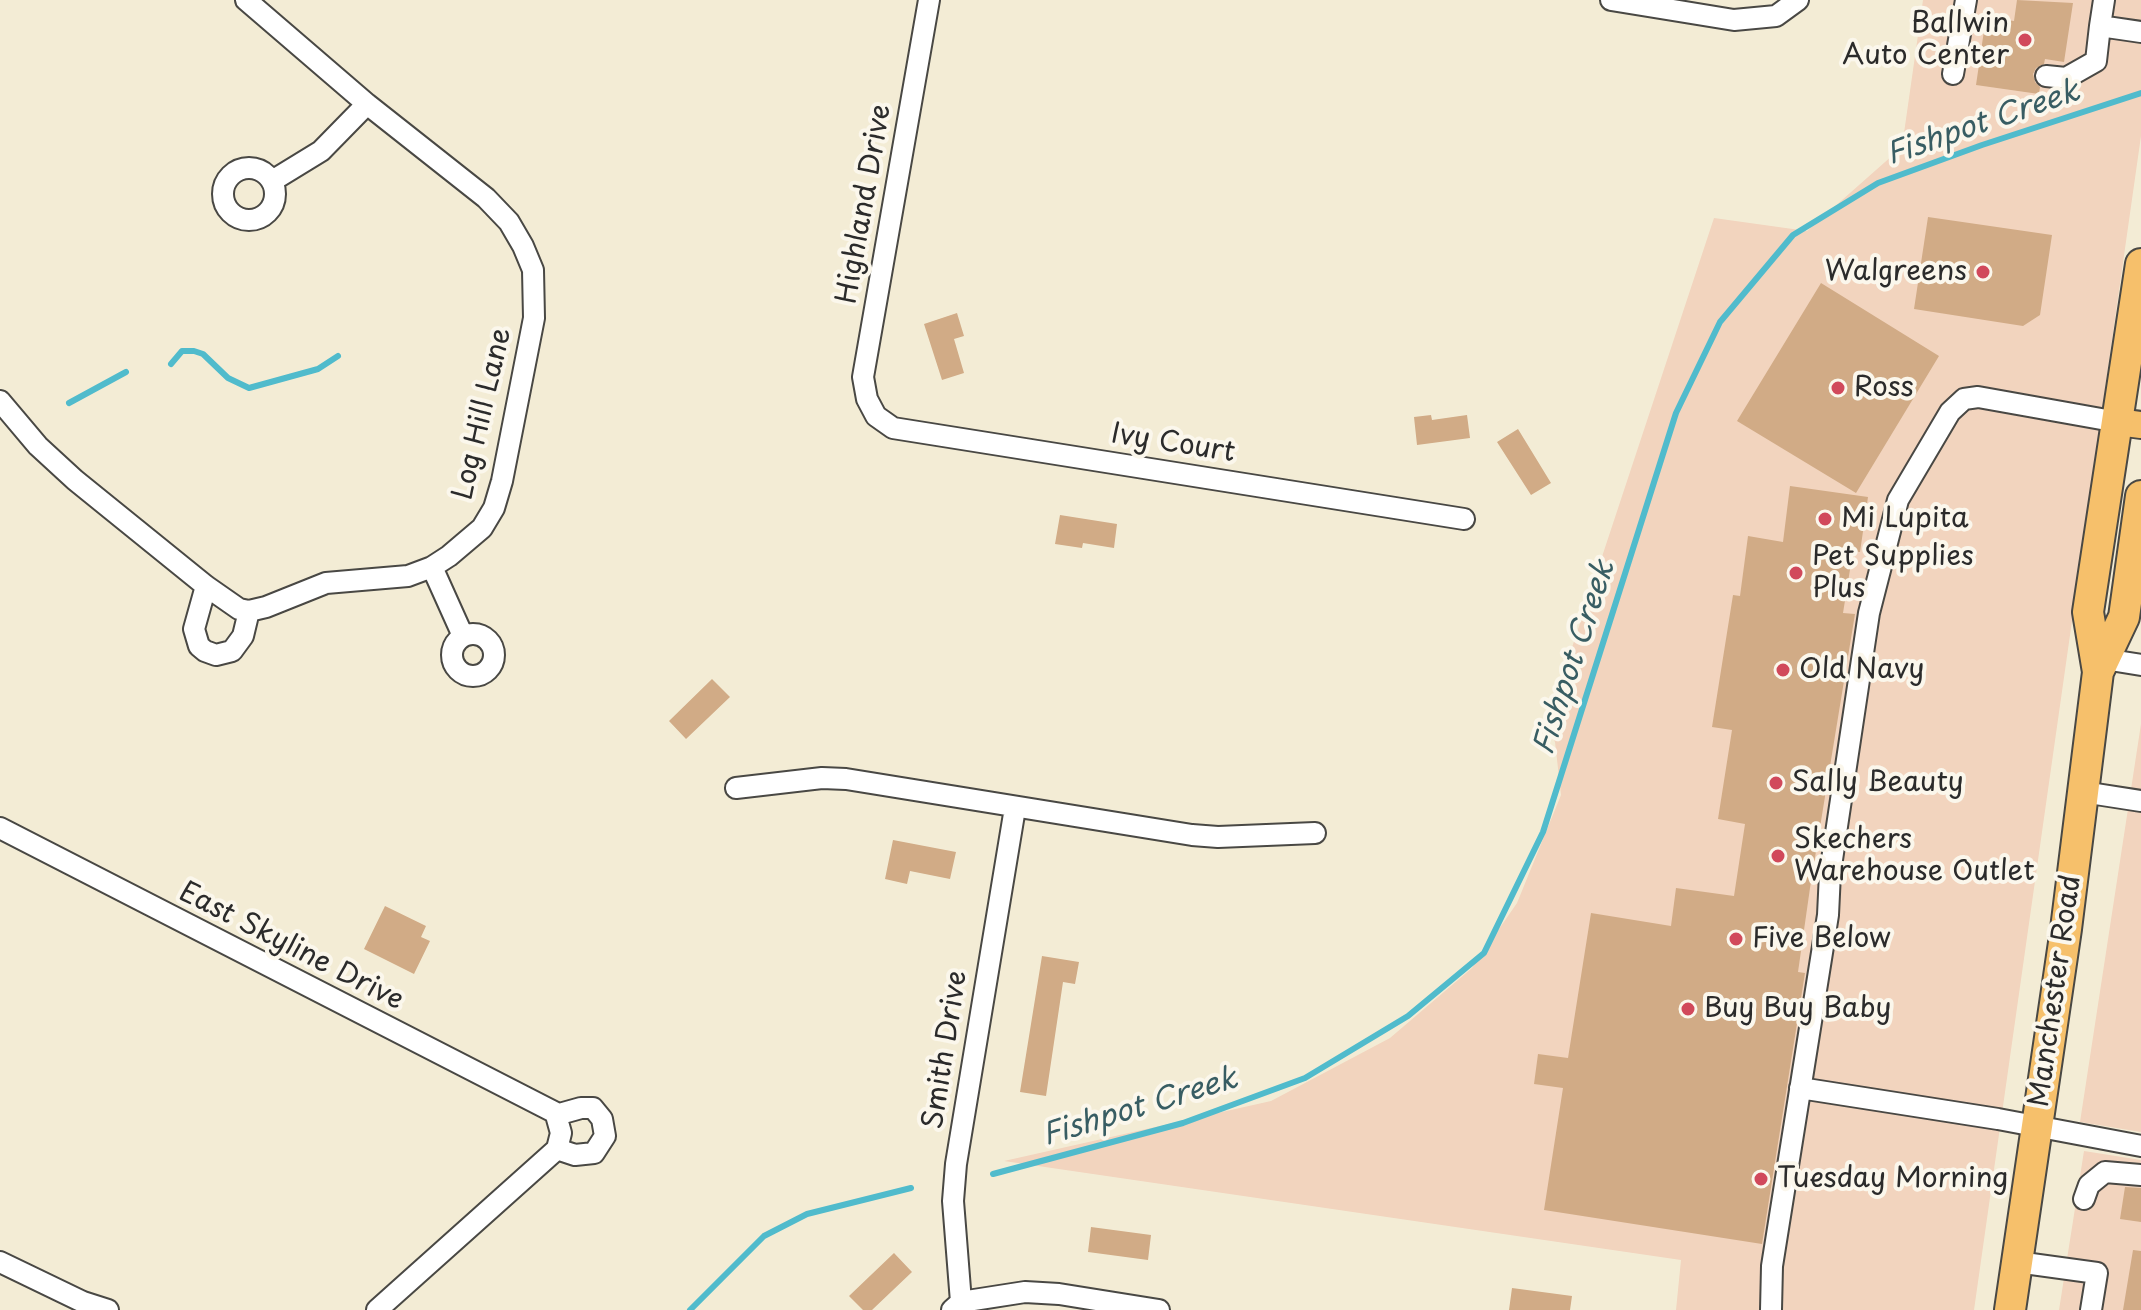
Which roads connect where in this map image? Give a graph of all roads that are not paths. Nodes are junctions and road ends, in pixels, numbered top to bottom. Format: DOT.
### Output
graph roads {
  1 [pos="246,0"];
  2 [pos="929,0"];
  3 [pos="1611,0"];
  4 [pos="1798,0"];
  5 [pos="1966,0"];
  6 [pos="2104,0"];
  7 [pos="2100,26"];
  8 [pos="2141,32"];
  9 [pos="1953,74"];
  10 [pos="2046,76"];
  11 [pos="367,104"];
  12 [pos="272,181"];
  13 [pos="2141,264"];
  14 [pos="0,401"];
  15 [pos="876,416"];
  16 [pos="2129,424"];
  17 [pos="2141,496"];
  18 [pos="1464,519"];
  19 [pos="2136,560"];
  20 [pos="432,567"];
  21 [pos="206,586"];
  22 [pos="249,611"];
  23 [pos="2132,618"];
  24 [pos="463,636"];
  25 [pos="2141,665"];
  26 [pos="2101,666"];
  27 [pos="736,788"];
  28 [pos="2083,792"];
  29 [pos="2141,801"];
  30 [pos="1015,808"];
  31 [pos="0,828"];
  32 [pos="1315,833"];
  33 [pos="1800,1088"];
  34 [pos="556,1115"];
  35 [pos="2037,1127"];
  36 [pos="2141,1146"];
  37 [pos="557,1149"];
  38 [pos="2141,1175"];
  39 [pos="2084,1199"];
  40 [pos="0,1262"];
  41 [pos="2017,1262"];
  42 [pos="956,1306"];
  43 [pos="108,1310"];
  44 [pos="377,1310"];
  45 [pos="1159,1310"];
  46 [pos="1771,1310"];
  47 [pos="2010,1310"];
  48 [pos="2091,1310"];
  1 -- 11 [label="street, Log Hill Lane"];
  2 -- 15 [label="street, Highland Drive"];
  3 -- 4 [label="street"];
  5 -- 9 [label="street"];
  6 -- 7 [label="street"];
  7 -- 8 [label="street"];
  7 -- 10 [label="street"];
  11 -- 12 [label="street"];
  11 -- 20 [label="street, Log Hill Lane"];
  13 -- 16 [label="highway, Manchester Road"];
  14 -- 21 [label="street"];
  15 -- 18 [label="street, Ivy Court"];
  16 -- 26 [label="highway, Manchester Road"];
  16 -- 33 [label="street"];
  17 -- 19 [label="highway, Manchester Road"];
  19 -- 23 [label="highway, Manchester Road"];
  20 -- 22 [label="street, Log Hill Lane"];
  20 -- 24 [label="street"];
  21 -- 22 [label="street"];
  21 -- 22 [label="street"];
  23 -- 26 [label="highway, Manchester Road"];
  25 -- 26 [label="street"];
  26 -- 28 [label="highway, Manchester Road"];
  27 -- 30 [label="street"];
  28 -- 29 [label="street"];
  28 -- 35 [label="highway, Manchester Road"];
  30 -- 32 [label="street"];
  30 -- 42 [label="street, Smith Drive"];
  31 -- 34 [label="street, East Skyline Drive"];
  33 -- 35 [label="street"];
  33 -- 46 [label="street"];
  34 -- 37 [label="street"];
  34 -- 37 [label="street"];
  35 -- 36 [label="street"];
  35 -- 41 [label="highway, Manchester Road"];
  37 -- 44 [label="street"];
  38 -- 39 [label="street"];
  40 -- 43 [label="street"];
  41 -- 47 [label="highway, Manchester Road"];
  41 -- 48 [label="street"];
  42 -- 45 [label="street"];
}
